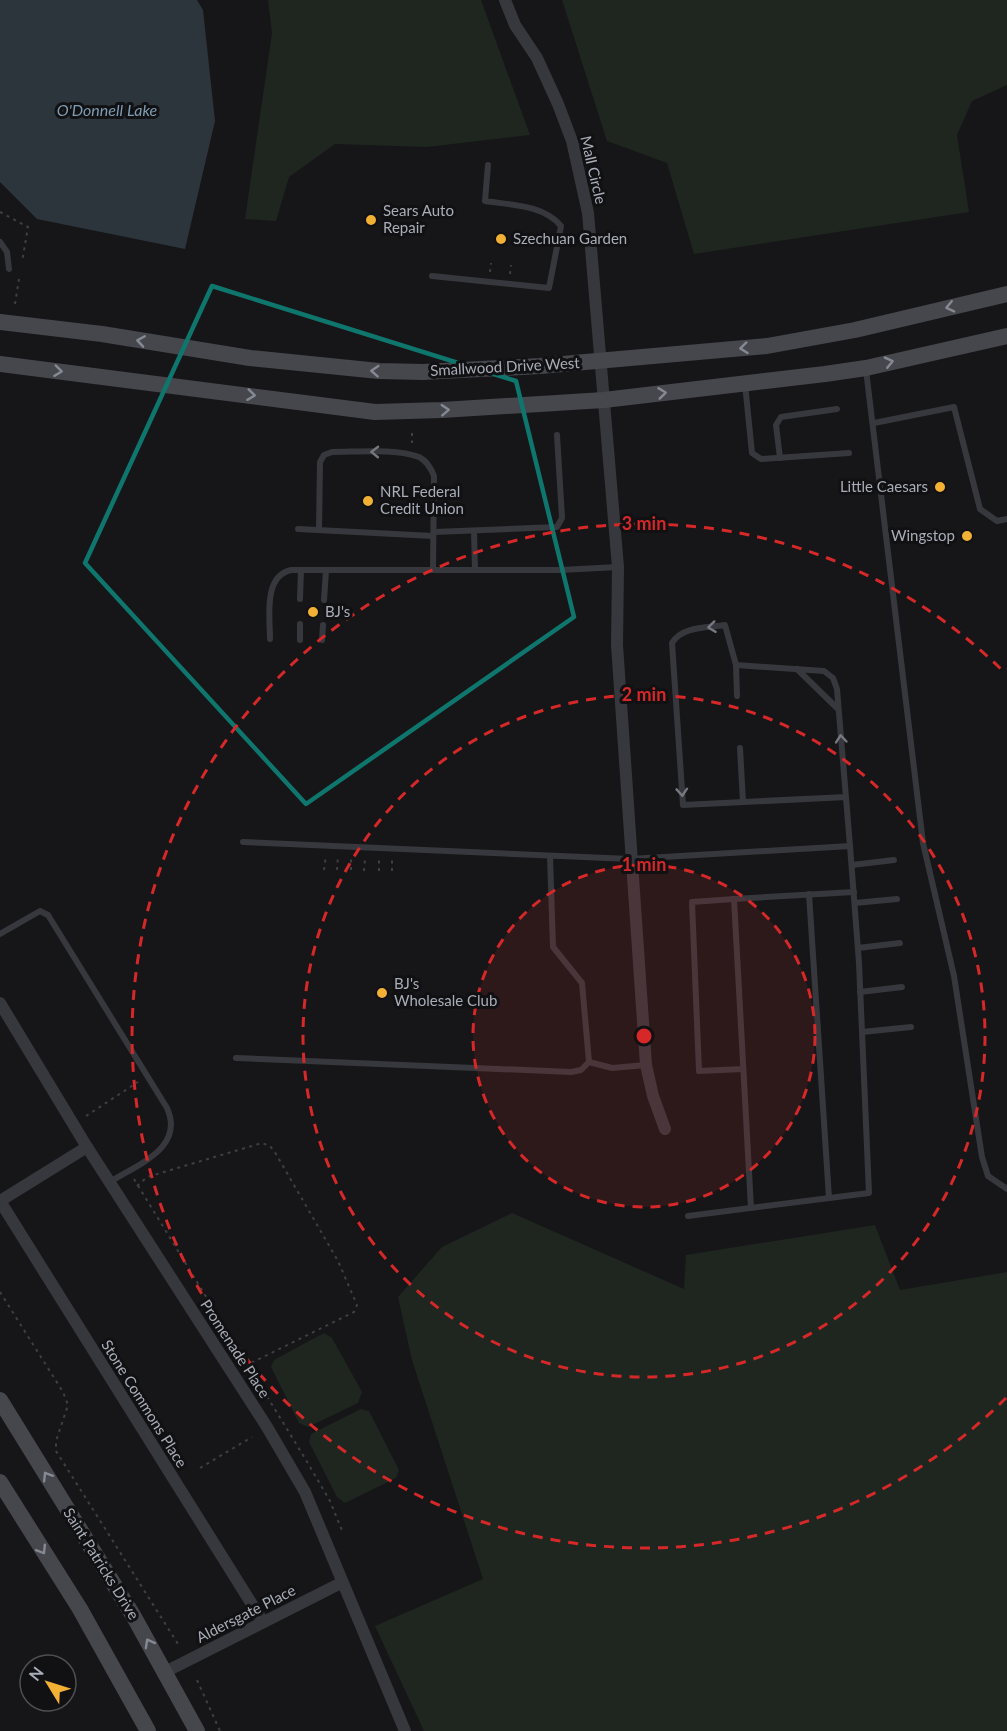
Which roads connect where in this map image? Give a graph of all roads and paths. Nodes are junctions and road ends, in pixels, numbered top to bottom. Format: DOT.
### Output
graph roads {
  1 [pos="505,0"];
  2 [pos="488,165"];
  3 [pos="0,212"];
  4 [pos="0,242"];
  5 [pos="22,262"];
  6 [pos="9,268"];
  7 [pos="432,276"];
  8 [pos="19,279"];
  9 [pos="1007,294"];
  10 [pos="15,304"];
  11 [pos="0,322"];
  12 [pos="1007,336"];
  13 [pos="601,361"];
  14 [pos="0,364"];
  15 [pos="866,368"];
  16 [pos="744,384"];
  17 [pos="604,399"];
  18 [pos="837,409"];
  19 [pos="874,423"];
  20 [pos="412,433"];
  21 [pos="557,435"];
  22 [pos="413,449"];
  23 [pos="849,453"];
  24 [pos="780,458"];
  25 [pos="1007,519"];
  26 [pos="298,529"];
  27 [pos="319,530"];
  28 [pos="474,531"];
  29 [pos="433,534"];
  30 [pos="618,567"];
  31 [pos="301,570"];
  32 [pos="433,570"];
  33 [pos="475,570"];
  34 [pos="326,571"];
  35 [pos="300,599"];
  36 [pos="324,600"];
  37 [pos="300,624"];
  38 [pos="323,625"];
  39 [pos="270,639"];
  40 [pos="300,640"];
  41 [pos="322,640"];
  42 [pos="736,665"];
  43 [pos="797,669"];
  44 [pos="737,696"];
  45 [pos="839,710"];
  46 [pos="740,748"];
  47 [pos="846,797"];
  48 [pos="743,802"];
  49 [pos="243,842"];
  50 [pos="327,845"];
  51 [pos="339,846"];
  52 [pos="352,846"];
  53 [pos="850,846"];
  54 [pos="366,847"];
  55 [pos="550,856"];
  56 [pos="630,859"];
  57 [pos="894,860"];
  58 [pos="852,865"];
  59 [pos="324,870"];
  60 [pos="337,870"];
  61 [pos="351,870"];
  62 [pos="364,871"];
  63 [pos="854,892"];
  64 [pos="809,894"];
  65 [pos="734,899"];
  66 [pos="897,899"];
  67 [pos="855,903"];
  68 [pos="0,934"];
  69 [pos="900,943"];
  70 [pos="858,948"];
  71 [pos="902,987"];
  72 [pos="860,992"];
  73 [pos="0,1003"];
  74 [pos="911,1027"];
  75 [pos="861,1032"];
  76 [pos="236,1058"];
  77 [pos="589,1062"];
  78 [pos="646,1065"];
  79 [pos="743,1069"];
  80 [pos="147,1075"];
  81 [pos="86,1116"];
  82 [pos="664,1129"];
  83 [pos="87,1147"];
  84 [pos="134,1180"];
  85 [pos="110,1182"];
  86 [pos="137,1186"];
  87 [pos="1007,1189"];
  88 [pos="829,1198"];
  89 [pos="0,1201"];
  90 [pos="751,1208"];
  91 [pos="688,1216"];
  92 [pos="0,1292"];
  93 [pos="247,1365"];
  94 [pos="0,1401"];
  95 [pos="252,1437"];
  96 [pos="200,1468"];
  97 [pos="0,1482"];
  98 [pos="343,1533"];
  99 [pos="341,1583"];
  100 [pos="263,1622"];
  101 [pos="178,1644"];
  102 [pos="165,1672"];
  103 [pos="197,1680"];
  104 [pos="148,1731"];
  105 [pos="197,1731"];
  106 [pos="220,1731"];
  107 [pos="405,1731"];
  1 -- 13 [label="street, Mall Circle"];
  2 -- 7 [label="lane"];
  3 -- 5 [label="path"];
  4 -- 6 [label="lane"];
  8 -- 10 [label="path"];
  9 -- 13 [label="main road, Smallwood Drive West, one-way"];
  13 -- 11 [label="main road, Smallwood Drive West, one-way"];
  15 -- 12 [label="main road, one-way"];
  13 -- 17 [label="street, Mall Circle"];
  14 -- 17 [label="main road, one-way"];
  15 -- 16 [label="main road"];
  15 -- 19 [label="lane"];
  17 -- 16 [label="main road, one-way"];
  16 -- 24 [label="lane"];
  17 -- 30 [label="street, Mall Circle"];
  18 -- 24 [label="lane"];
  19 -- 25 [label="lane"];
  19 -- 87 [label="lane"];
  20 -- 22 [label="path"];
  21 -- 28 [label="lane"];
  23 -- 24 [label="lane"];
  26 -- 27 [label="lane"];
  27 -- 29 [label="lane"];
  29 -- 27 [label="lane, one-way"];
  28 -- 29 [label="lane"];
  28 -- 33 [label="lane"];
  29 -- 32 [label="lane"];
  30 -- 33 [label="lane"];
  30 -- 56 [label="street, Mall Circle"];
  31 -- 34 [label="lane"];
  31 -- 35 [label="lane"];
  31 -- 39 [label="lane"];
  32 -- 33 [label="lane"];
  32 -- 34 [label="lane"];
  34 -- 36 [label="lane"];
  37 -- 40 [label="lane"];
  38 -- 41 [label="lane"];
  42 -- 43 [label="lane"];
  42 -- 44 [label="lane"];
  42 -- 48 [label="lane, one-way"];
  43 -- 45 [label="lane"];
  43 -- 45 [label="lane"];
  47 -- 45 [label="lane, one-way"];
  46 -- 48 [label="lane"];
  47 -- 48 [label="lane"];
  47 -- 53 [label="lane"];
  49 -- 50 [label="lane"];
  50 -- 51 [label="lane"];
  50 -- 59 [label="path"];
  51 -- 52 [label="lane"];
  51 -- 60 [label="path"];
  52 -- 54 [label="lane"];
  52 -- 61 [label="path"];
  53 -- 56 [label="lane"];
  53 -- 58 [label="lane"];
  54 -- 55 [label="lane"];
  54 -- 62 [label="path"];
  55 -- 56 [label="lane"];
  55 -- 77 [label="lane"];
  56 -- 78 [label="street, Mall Circle"];
  57 -- 58 [label="lane"];
  58 -- 63 [label="lane"];
  63 -- 64 [label="lane"];
  63 -- 67 [label="lane"];
  64 -- 65 [label="lane"];
  64 -- 88 [label="lane"];
  65 -- 79 [label="lane"];
  65 -- 79 [label="lane"];
  66 -- 67 [label="lane"];
  67 -- 70 [label="lane"];
  68 -- 80 [label="lane"];
  69 -- 70 [label="lane"];
  70 -- 72 [label="lane"];
  71 -- 72 [label="lane"];
  72 -- 75 [label="lane"];
  73 -- 83 [label="street, Promenade Place"];
  74 -- 75 [label="lane"];
  75 -- 88 [label="lane"];
  76 -- 77 [label="lane"];
  77 -- 78 [label="lane"];
  78 -- 82 [label="street, Mall Circle"];
  79 -- 90 [label="lane"];
  80 -- 81 [label="path"];
  80 -- 85 [label="lane"];
  83 -- 85 [label="street, Promenade Place"];
  83 -- 89 [label="street"];
  84 -- 86 [label="path"];
  85 -- 99 [label="street, Promenade Place"];
  86 -- 93 [label="path"];
  86 -- 93 [label="path"];
  88 -- 90 [label="lane"];
  89 -- 100 [label="street, Stone Commons Place"];
  90 -- 91 [label="lane"];
  92 -- 101 [label="path"];
  93 -- 98 [label="path"];
  102 -- 94 [label="main road, Saint Patricks Drive, one-way"];
  95 -- 96 [label="path"];
  97 -- 104 [label="main road, one-way"];
  99 -- 100 [label="street, Aldersgate Place"];
  99 -- 107 [label="street, Promenade Place"];
  100 -- 102 [label="street, Aldersgate Place"];
  102 -- 105 [label="main road, Saint Patricks Drive"];
  103 -- 106 [label="path"];
}
